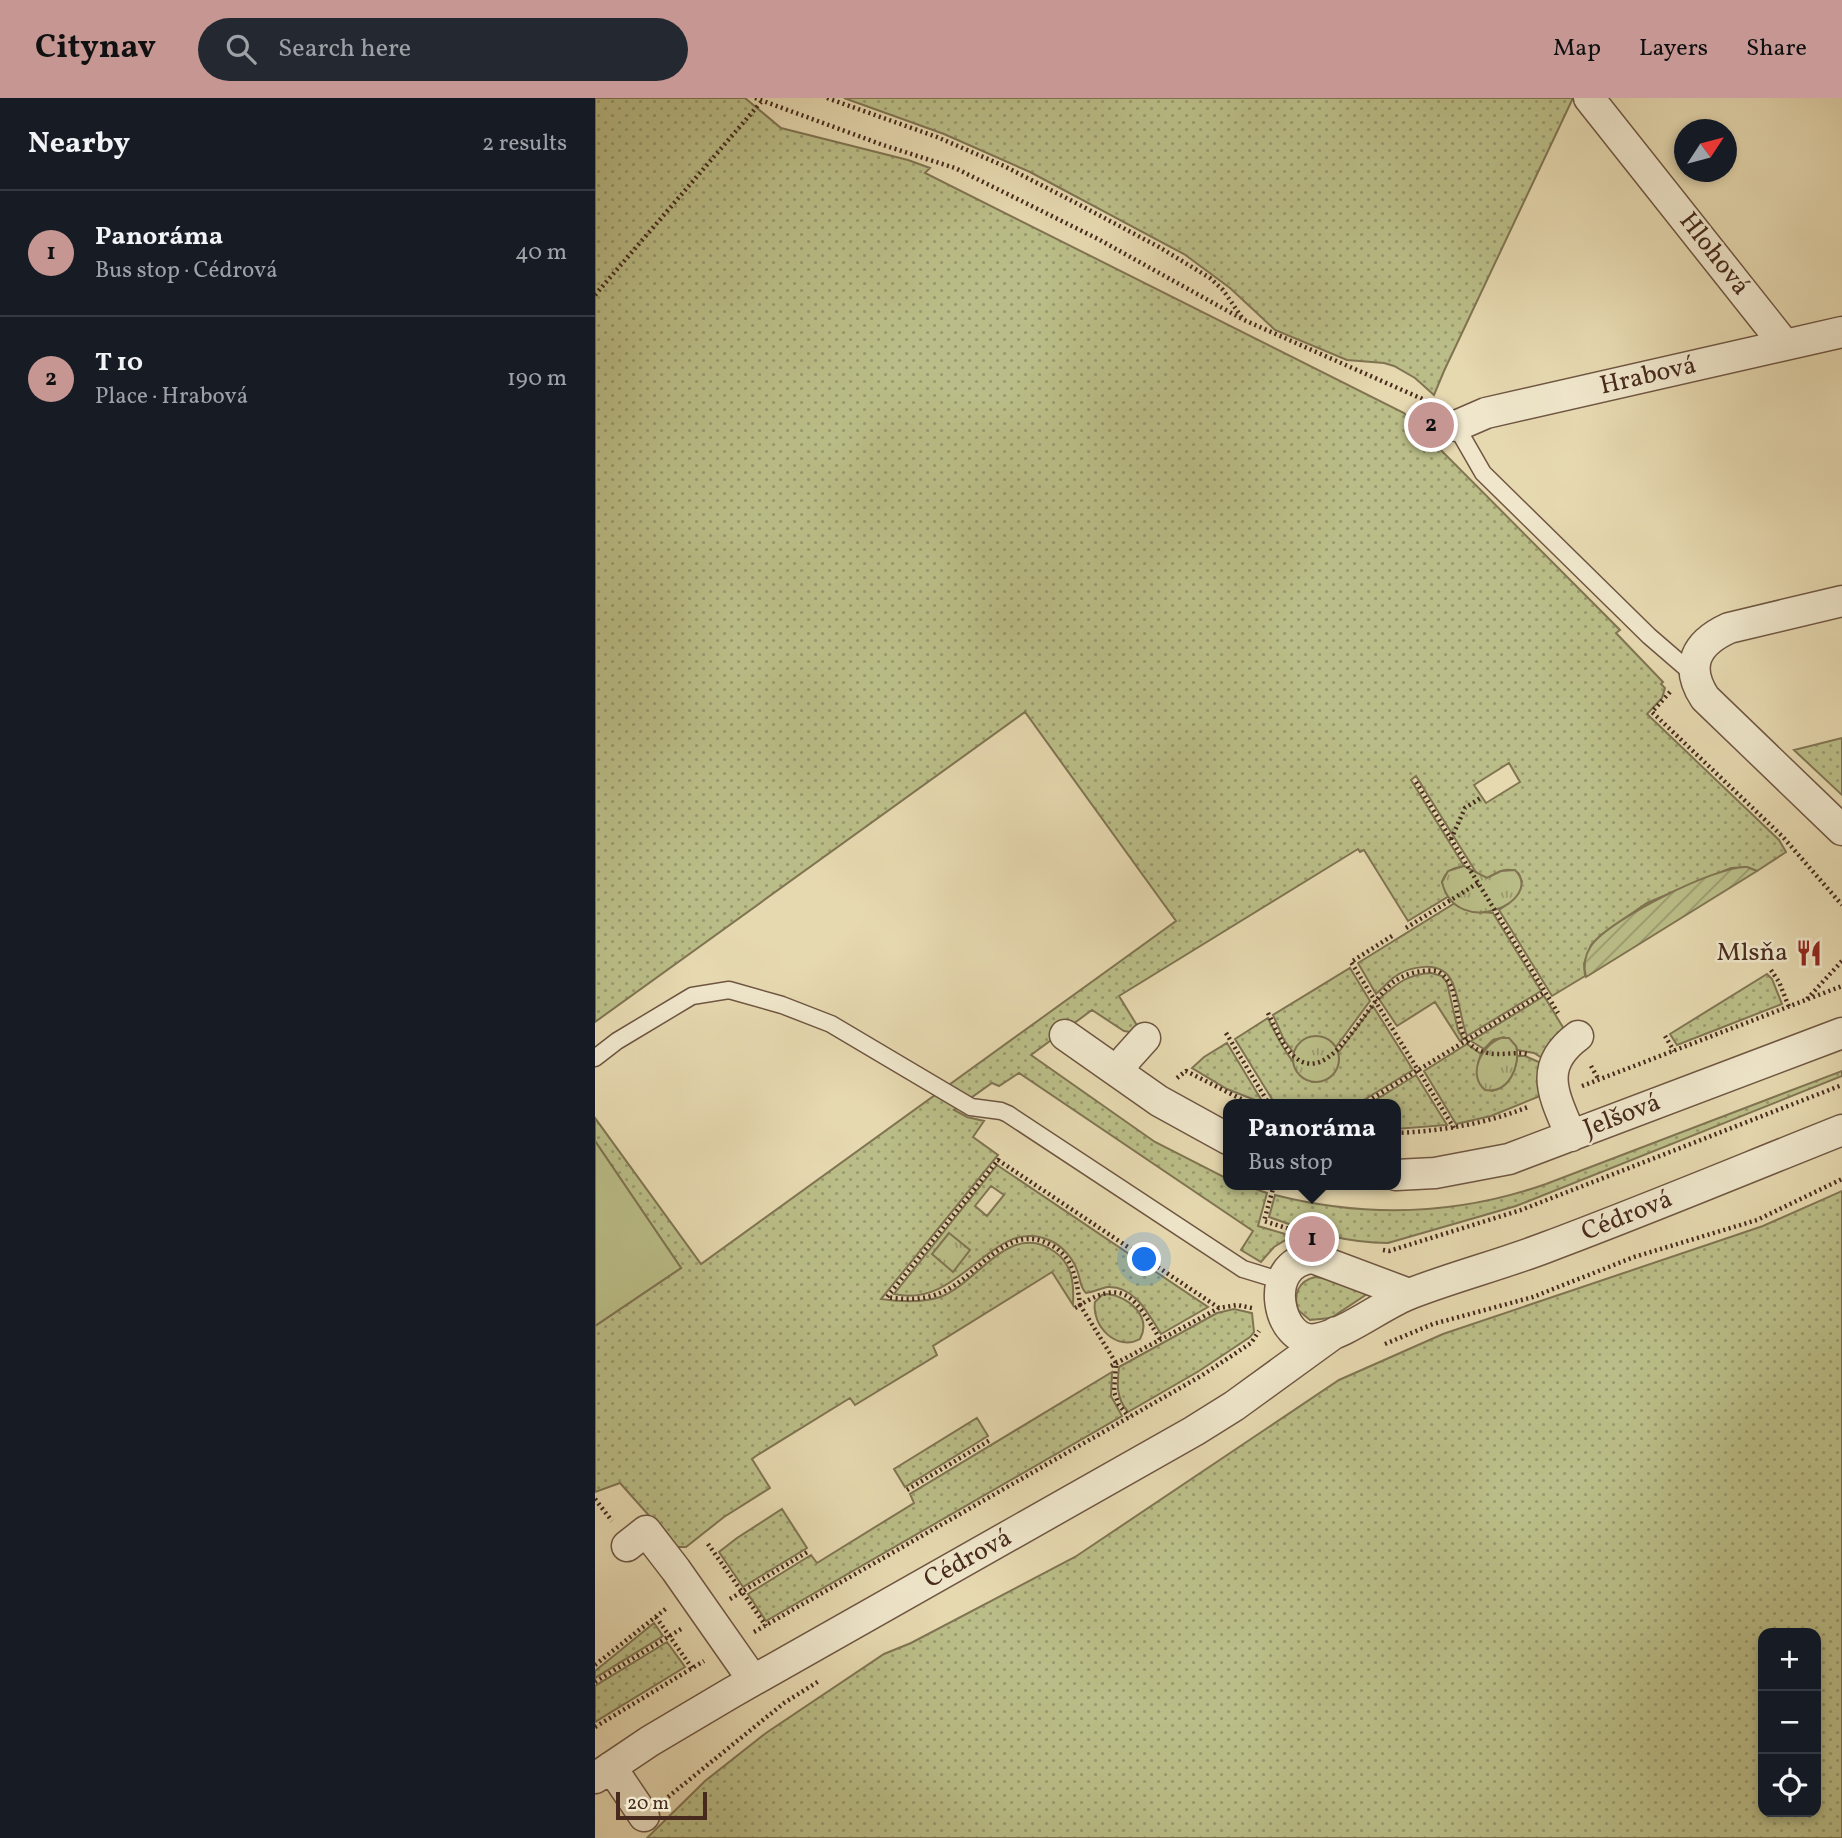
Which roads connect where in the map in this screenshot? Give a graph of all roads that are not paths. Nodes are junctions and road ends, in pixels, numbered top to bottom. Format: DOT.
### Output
graph roads {
  1 [pos="1589,98"];
  2 [pos="1842,332"];
  3 [pos="1785,345"];
  4 [pos="1456,426"];
  5 [pos="1842,601"];
  6 [pos="1681,681"];
  7 [pos="1842,830"];
  8 [pos="1842,1033"];
  9 [pos="1065,1035"];
  10 [pos="1145,1038"];
  11 [pos="1576,1038"];
  12 [pos="595,1058"];
  13 [pos="1119,1072"];
  14 [pos="1842,1130"];
  15 [pos="1223,1136"];
  16 [pos="1571,1136"];
  17 [pos="1401,1175"];
  18 [pos="1271,1278"];
  19 [pos="1409,1294"];
  20 [pos="1336,1332"];
  21 [pos="627,1546"];
  22 [pos="753,1680"];
  23 [pos="603,1773"];
  24 [pos="643,1816"];
  1 -- 3 [label="street, Hlohová"];
  2 -- 3 [label="street, Hrabová"];
  3 -- 4 [label="street, Hrabová"];
  4 -- 6 [label="lane"];
  5 -- 6 [label="street"];
  6 -- 7 [label="street"];
  8 -- 16 [label="street, Jelšová"];
  9 -- 13 [label="street"];
  10 -- 13 [label="street"];
  11 -- 16 [label="street"];
  12 -- 18 [label="lane"];
  13 -- 15 [label="street"];
  14 -- 19 [label="street, Cédrová"];
  16 -- 17 [label="street, Jelšová"];
  18 -- 19 [label="street"];
  18 -- 20 [label="street, Cédrová"];
  19 -- 20 [label="street, Cédrová"];
  20 -- 22 [label="street, Cédrová"];
  21 -- 22 [label="street"];
  22 -- 23 [label="street, Cédrová"];
  23 -- 24 [label="street"];
}
